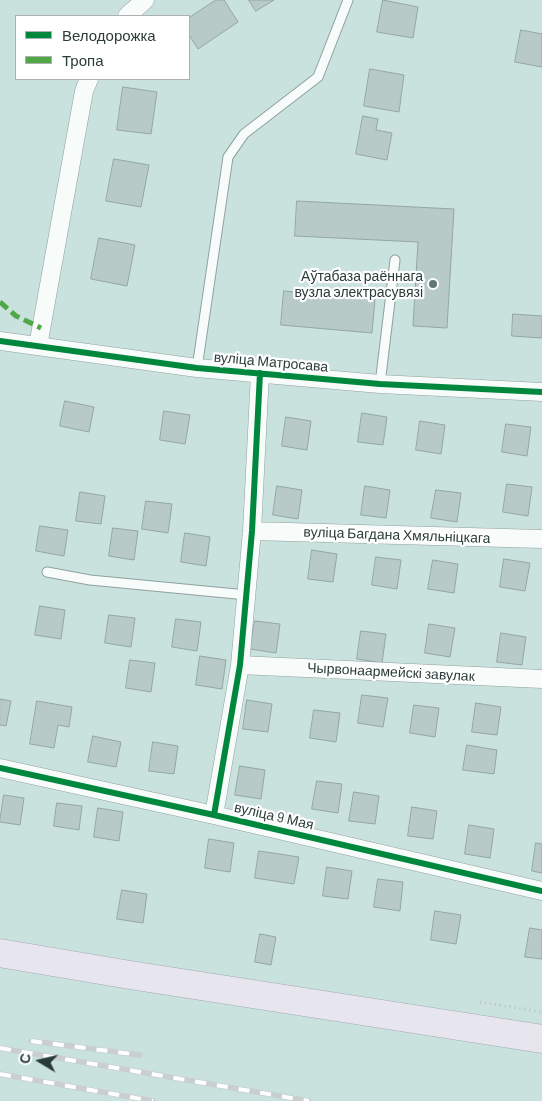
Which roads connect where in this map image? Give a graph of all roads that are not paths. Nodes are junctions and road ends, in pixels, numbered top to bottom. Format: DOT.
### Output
graph roads {
  1 [pos="145,0"];
  2 [pos="348,0"];
  3 [pos="128,15"];
  4 [pos="89,80"];
  5 [pos="394,260"];
  6 [pos="0,341"];
  7 [pos="38,346"];
  8 [pos="197,368"];
  9 [pos="260,373"];
  10 [pos="380,384"];
  11 [pos="542,392"];
  12 [pos="252,531"];
  13 [pos="542,539"];
  14 [pos="46,572"];
  15 [pos="247,595"];
  16 [pos="240,665"];
  17 [pos="542,679"];
  18 [pos="0,768"];
  19 [pos="214,815"];
  20 [pos="542,891"];
  21 [pos="0,953"];
  22 [pos="542,1039"];
  1 -- 3 [label="street"];
  2 -- 8 [label="lane"];
  4 -- 7 [label="street"];
  5 -- 10 [label="lane"];
  6 -- 7 [label="street, вуліца Матросава"];
  7 -- 8 [label="street, вуліца Матросава"];
  8 -- 9 [label="street, вуліца Матросава"];
  9 -- 10 [label="street, вуліца Матросава"];
  9 -- 12 [label="street"];
  10 -- 11 [label="street, вуліца Матросава"];
  12 -- 13 [label="street, вуліца Багдана Хмяльніцкага"];
  12 -- 15 [label="street"];
  14 -- 15 [label="lane"];
  15 -- 16 [label="street"];
  16 -- 17 [label="street, Чырвонаармейскі завулак"];
  16 -- 19 [label="street"];
  18 -- 19 [label="street, вуліца 9 Мая"];
  19 -- 20 [label="street, вуліца 9 Мая"];
  21 -- 22 [label="main road"];
}
